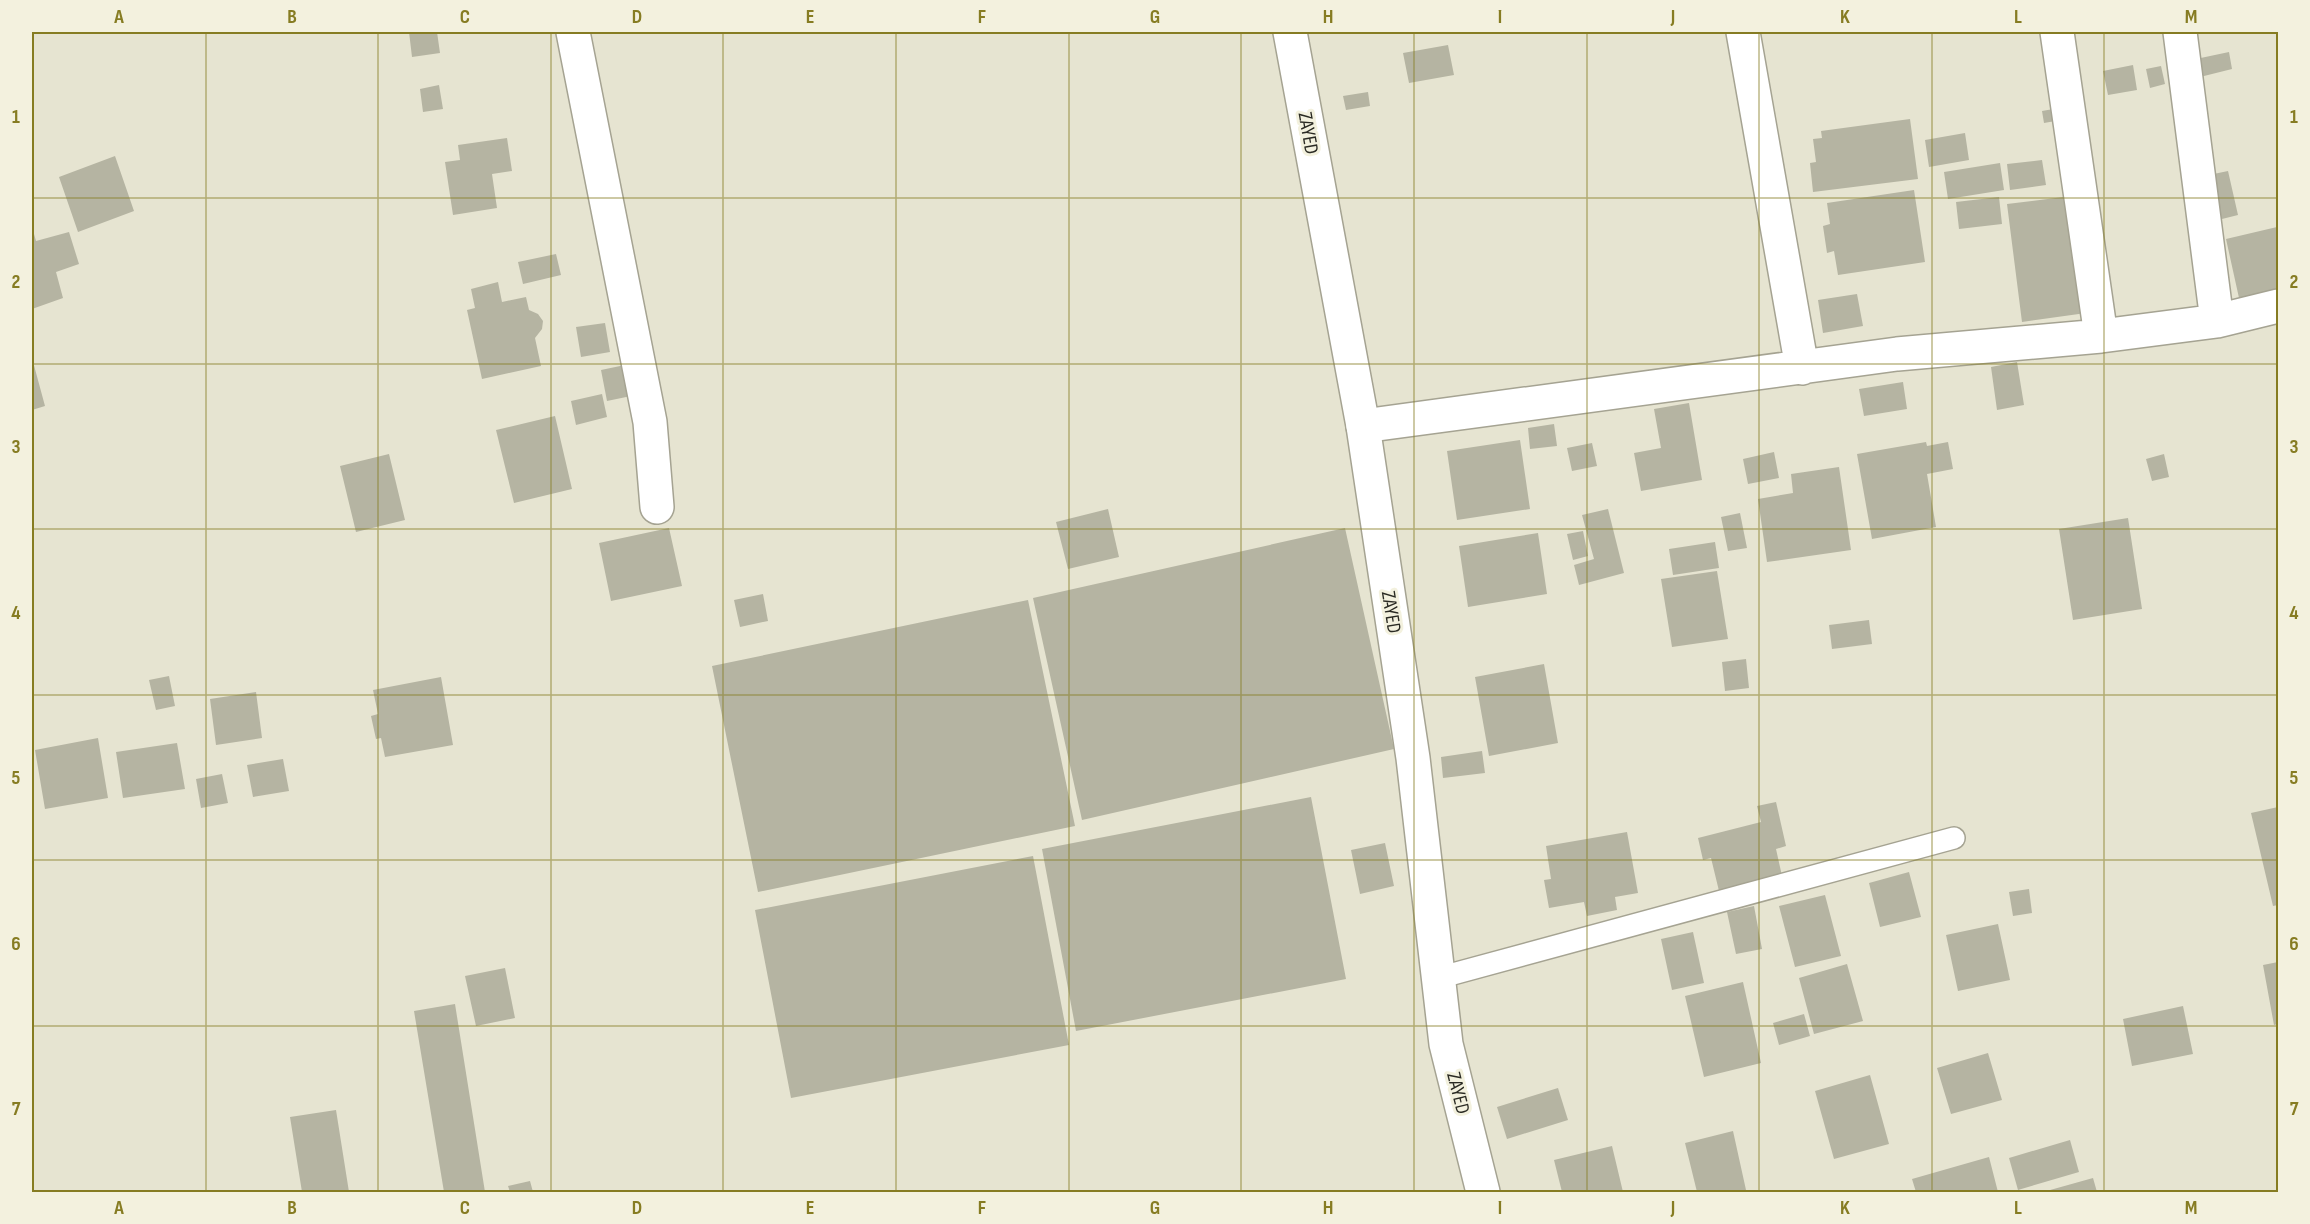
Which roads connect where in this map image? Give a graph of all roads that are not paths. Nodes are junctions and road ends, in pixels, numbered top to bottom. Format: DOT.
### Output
graph roads {
  1 [pos="573,32"];
  2 [pos="1290,32"];
  3 [pos="1743,32"];
  4 [pos="2057,32"];
  5 [pos="2180,32"];
  6 [pos="2278,306"];
  7 [pos="2217,321"];
  8 [pos="2101,336"];
  9 [pos="1802,368"];
  10 [pos="1363,426"];
  11 [pos="657,507"];
  12 [pos="1954,838"];
  13 [pos="1438,978"];
  14 [pos="1482,1192"];
  1 -- 11 [label="street"];
  2 -- 10 [label="street, ZAYED"];
  3 -- 9 [label="street"];
  4 -- 8 [label="street"];
  5 -- 7 [label="street"];
  6 -- 7 [label="street"];
  7 -- 8 [label="street"];
  8 -- 9 [label="street"];
  9 -- 10 [label="street"];
  10 -- 13 [label="street, ZAYED"];
  12 -- 13 [label="lane"];
  13 -- 14 [label="street, ZAYED"];
}
